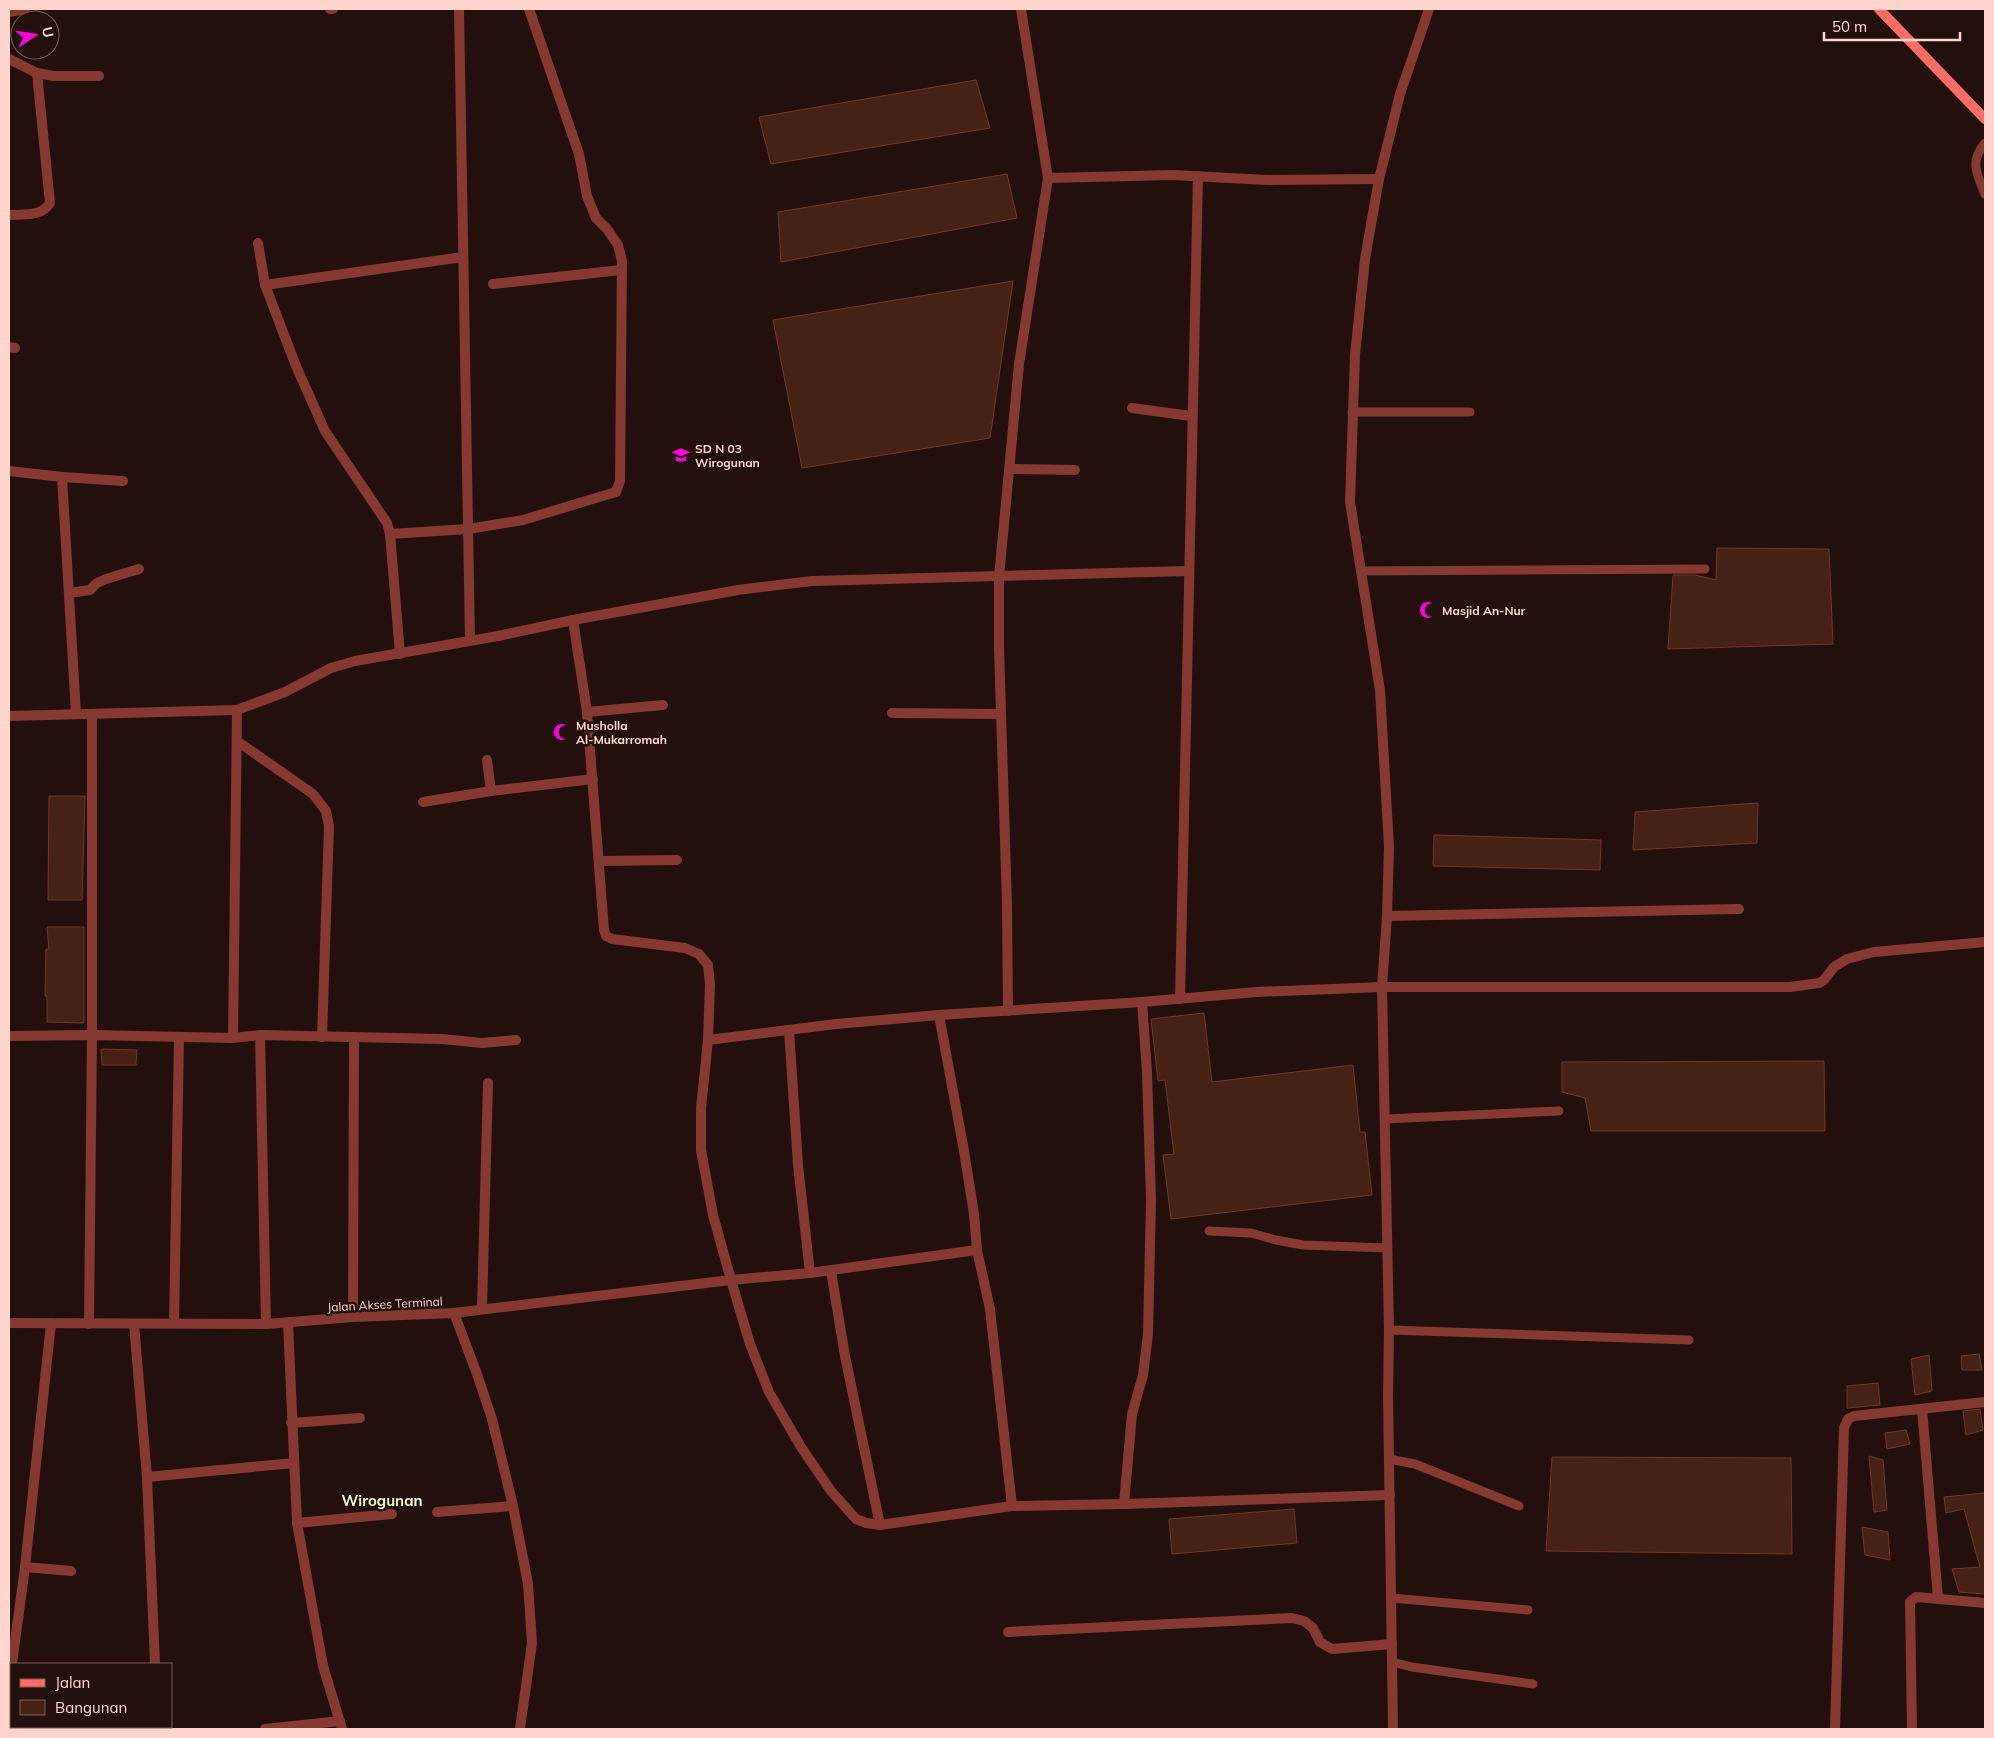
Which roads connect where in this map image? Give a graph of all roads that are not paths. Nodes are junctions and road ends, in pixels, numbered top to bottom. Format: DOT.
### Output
graph roads {
  1 [pos="25,9"];
  2 [pos="459,9"];
  3 [pos="529,9"];
  4 [pos="1021,9"];
  5 [pos="1429,9"];
  6 [pos="1880,9"];
  7 [pos="9,12"];
  8 [pos="9,59"];
  9 [pos="37,73"];
  10 [pos="99,76"];
  11 [pos="1985,119"];
  12 [pos="1985,143"];
  13 [pos="1198,176"];
  14 [pos="1048,178"];
  15 [pos="1379,179"];
  16 [pos="1985,194"];
  17 [pos="9,215"];
  18 [pos="258,243"];
  19 [pos="463,257"];
  20 [pos="621,270"];
  21 [pos="493,284"];
  22 [pos="265,285"];
  23 [pos="1132,408"];
  24 [pos="1352,412"];
  25 [pos="1470,412"];
  26 [pos="1191,416"];
  27 [pos="1010,469"];
  28 [pos="1075,470"];
  29 [pos="9,471"];
  30 [pos="62,478"];
  31 [pos="122,481"];
  32 [pos="468,529"];
  33 [pos="390,534"];
  34 [pos="139,569"];
  35 [pos="1705,569"];
  36 [pos="1361,571"];
  37 [pos="1189,572"];
  38 [pos="999,577"];
  39 [pos="69,593"];
  40 [pos="573,620"];
  41 [pos="470,640"];
  42 [pos="400,654"];
  43 [pos="663,705"];
  44 [pos="237,710"];
  45 [pos="588,712"];
  46 [pos="892,713"];
  47 [pos="76,714"];
  48 [pos="92,714"];
  49 [pos="1001,714"];
  50 [pos="9,716"];
  51 [pos="237,740"];
  52 [pos="486,760"];
  53 [pos="593,779"];
  54 [pos="491,790"];
  55 [pos="423,802"];
  56 [pos="677,860"];
  57 [pos="599,862"];
  58 [pos="1739,909"];
  59 [pos="1387,916"];
  60 [pos="1985,942"];
  61 [pos="1382,986"];
  62 [pos="1180,999"];
  63 [pos="1142,1002"];
  64 [pos="1008,1011"];
  65 [pos="939,1015"];
  66 [pos="789,1030"];
  67 [pos="92,1035"];
  68 [pos="260,1035"];
  69 [pos="9,1036"];
  70 [pos="178,1037"];
  71 [pos="322,1037"];
  72 [pos="233,1038"];
  73 [pos="354,1038"];
  74 [pos="516,1040"];
  75 [pos="708,1040"];
  76 [pos="488,1083"];
  77 [pos="1559,1111"];
  78 [pos="1385,1119"];
  79 [pos="1209,1231"];
  80 [pos="1388,1248"];
  81 [pos="977,1250"];
  82 [pos="831,1271"];
  83 [pos="810,1273"];
  84 [pos="731,1280"];
  85 [pos="482,1308"];
  86 [pos="454,1313"];
  87 [pos="353,1317"];
  88 [pos="9,1323"];
  89 [pos="50,1323"];
  90 [pos="174,1323"];
  91 [pos="288,1323"];
  92 [pos="89,1324"];
  93 [pos="134,1324"];
  94 [pos="266,1324"];
  95 [pos="1389,1330"];
  96 [pos="1689,1340"];
  97 [pos="1985,1402"];
  98 [pos="1922,1409"];
  99 [pos="360,1418"];
  100 [pos="292,1423"];
  101 [pos="1389,1459"];
  102 [pos="294,1463"];
  103 [pos="146,1477"];
  104 [pos="1390,1495"];
  105 [pos="1124,1504"];
  106 [pos="513,1506"];
  107 [pos="1012,1506"];
  108 [pos="1519,1506"];
  109 [pos="437,1512"];
  110 [pos="392,1514"];
  111 [pos="297,1523"];
  112 [pos="880,1525"];
  113 [pos="25,1567"];
  114 [pos="71,1571"];
  115 [pos="1391,1598"];
  116 [pos="1938,1598"];
  117 [pos="1985,1603"];
  118 [pos="1528,1610"];
  119 [pos="1008,1632"];
  120 [pos="1392,1644"];
  121 [pos="11,1650"];
  122 [pos="1392,1662"];
  123 [pos="12,1663"];
  124 [pos="154,1663"];
  125 [pos="10,1684"];
  126 [pos="1533,1684"];
  127 [pos="9,1697"];
  128 [pos="341,1725"];
  129 [pos="266,1729"];
  130 [pos="520,1729"];
  131 [pos="1393,1729"];
  132 [pos="1835,1729"];
  133 [pos="1912,1729"];
  1 -- 7 [label="street"];
  2 -- 19 [label="street"];
  3 -- 20 [label="street"];
  4 -- 14 [label="street"];
  5 -- 15 [label="street"];
  6 -- 11 [label="main road"];
  8 -- 9 [label="street"];
  9 -- 10 [label="street"];
  9 -- 17 [label="street"];
  12 -- 16 [label="lane"];
  13 -- 14 [label="street"];
  13 -- 15 [label="street"];
  13 -- 26 [label="street"];
  14 -- 27 [label="street"];
  15 -- 24 [label="street"];
  18 -- 22 [label="street"];
  19 -- 22 [label="street"];
  19 -- 32 [label="street"];
  20 -- 21 [label="street"];
  20 -- 32 [label="street"];
  22 -- 33 [label="street"];
  23 -- 26 [label="street"];
  24 -- 25 [label="lane"];
  24 -- 36 [label="street"];
  26 -- 37 [label="street"];
  27 -- 28 [label="street"];
  27 -- 38 [label="street"];
  29 -- 30 [label="street"];
  30 -- 31 [label="street"];
  30 -- 39 [label="street"];
  32 -- 33 [label="street"];
  32 -- 41 [label="street"];
  33 -- 42 [label="street"];
  34 -- 39 [label="street"];
  35 -- 36 [label="lane"];
  36 -- 59 [label="street"];
  37 -- 38 [label="street"];
  37 -- 62 [label="street"];
  38 -- 40 [label="street"];
  38 -- 49 [label="street"];
  39 -- 47 [label="street"];
  40 -- 41 [label="street"];
  40 -- 45 [label="street"];
  41 -- 42 [label="street"];
  42 -- 44 [label="street"];
  43 -- 45 [label="street"];
  44 -- 48 [label="street"];
  44 -- 51 [label="street"];
  45 -- 53 [label="street"];
  46 -- 49 [label="street"];
  47 -- 48 [label="street"];
  47 -- 50 [label="street"];
  48 -- 67 [label="street"];
  49 -- 64 [label="street"];
  51 -- 71 [label="street"];
  51 -- 72 [label="street"];
  52 -- 54 [label="street"];
  53 -- 54 [label="street"];
  53 -- 57 [label="street"];
  54 -- 55 [label="street"];
  56 -- 57 [label="street"];
  57 -- 75 [label="street"];
  58 -- 59 [label="street"];
  59 -- 61 [label="street"];
  60 -- 61 [label="street"];
  61 -- 62 [label="street"];
  61 -- 78 [label="street"];
  62 -- 63 [label="street"];
  63 -- 64 [label="street"];
  63 -- 105 [label="street"];
  64 -- 65 [label="street"];
  65 -- 66 [label="street"];
  65 -- 81 [label="street"];
  66 -- 75 [label="street"];
  66 -- 83 [label="street"];
  67 -- 69 [label="street"];
  67 -- 70 [label="street"];
  67 -- 92 [label="street"];
  68 -- 71 [label="street"];
  68 -- 72 [label="street"];
  68 -- 94 [label="street"];
  70 -- 72 [label="street"];
  70 -- 90 [label="street"];
  71 -- 73 [label="street"];
  73 -- 74 [label="street"];
  73 -- 87 [label="street"];
  75 -- 84 [label="street"];
  76 -- 85 [label="street"];
  77 -- 78 [label="lane"];
  78 -- 80 [label="street"];
  79 -- 80 [label="lane"];
  80 -- 95 [label="street"];
  81 -- 82 [label="street"];
  81 -- 107 [label="street"];
  82 -- 83 [label="street"];
  82 -- 112 [label="street"];
  83 -- 84 [label="street"];
  84 -- 85 [label="street"];
  84 -- 112 [label="street"];
  85 -- 86 [label="street"];
  86 -- 87 [label="street, Jalan Akses Terminal"];
  86 -- 106 [label="street, Jalan Akses Terminal"];
  87 -- 91 [label="street, Jalan Akses Terminal"];
  88 -- 89 [label="street, Jalan Akses Terminal"];
  89 -- 92 [label="street, Jalan Akses Terminal"];
  89 -- 113 [label="street"];
  90 -- 93 [label="street, Jalan Akses Terminal"];
  90 -- 94 [label="street, Jalan Akses Terminal"];
  91 -- 94 [label="street, Jalan Akses Terminal"];
  91 -- 100 [label="street"];
  92 -- 93 [label="street, Jalan Akses Terminal"];
  93 -- 103 [label="street"];
  95 -- 96 [label="lane"];
  95 -- 101 [label="street"];
  97 -- 98 [label="street"];
  98 -- 116 [label="street"];
  98 -- 132 [label="street"];
  99 -- 100 [label="street"];
  100 -- 102 [label="street"];
  101 -- 104 [label="street"];
  101 -- 108 [label="lane"];
  102 -- 103 [label="street"];
  102 -- 111 [label="street"];
  103 -- 124 [label="street"];
  104 -- 105 [label="street"];
  104 -- 115 [label="street"];
  105 -- 107 [label="street"];
  106 -- 109 [label="street"];
  106 -- 130 [label="street, Jalan Akses Terminal"];
  107 -- 112 [label="street"];
  110 -- 111 [label="street"];
  111 -- 128 [label="street"];
  113 -- 114 [label="street"];
  113 -- 121 [label="street"];
  115 -- 118 [label="lane"];
  115 -- 120 [label="street"];
  116 -- 117 [label="street"];
  116 -- 133 [label="street"];
  119 -- 120 [label="street"];
  120 -- 122 [label="street"];
  121 -- 123 [label="street"];
  122 -- 126 [label="lane"];
  122 -- 131 [label="street"];
  125 -- 127 [label="street"];
  128 -- 129 [label="street"];
}
